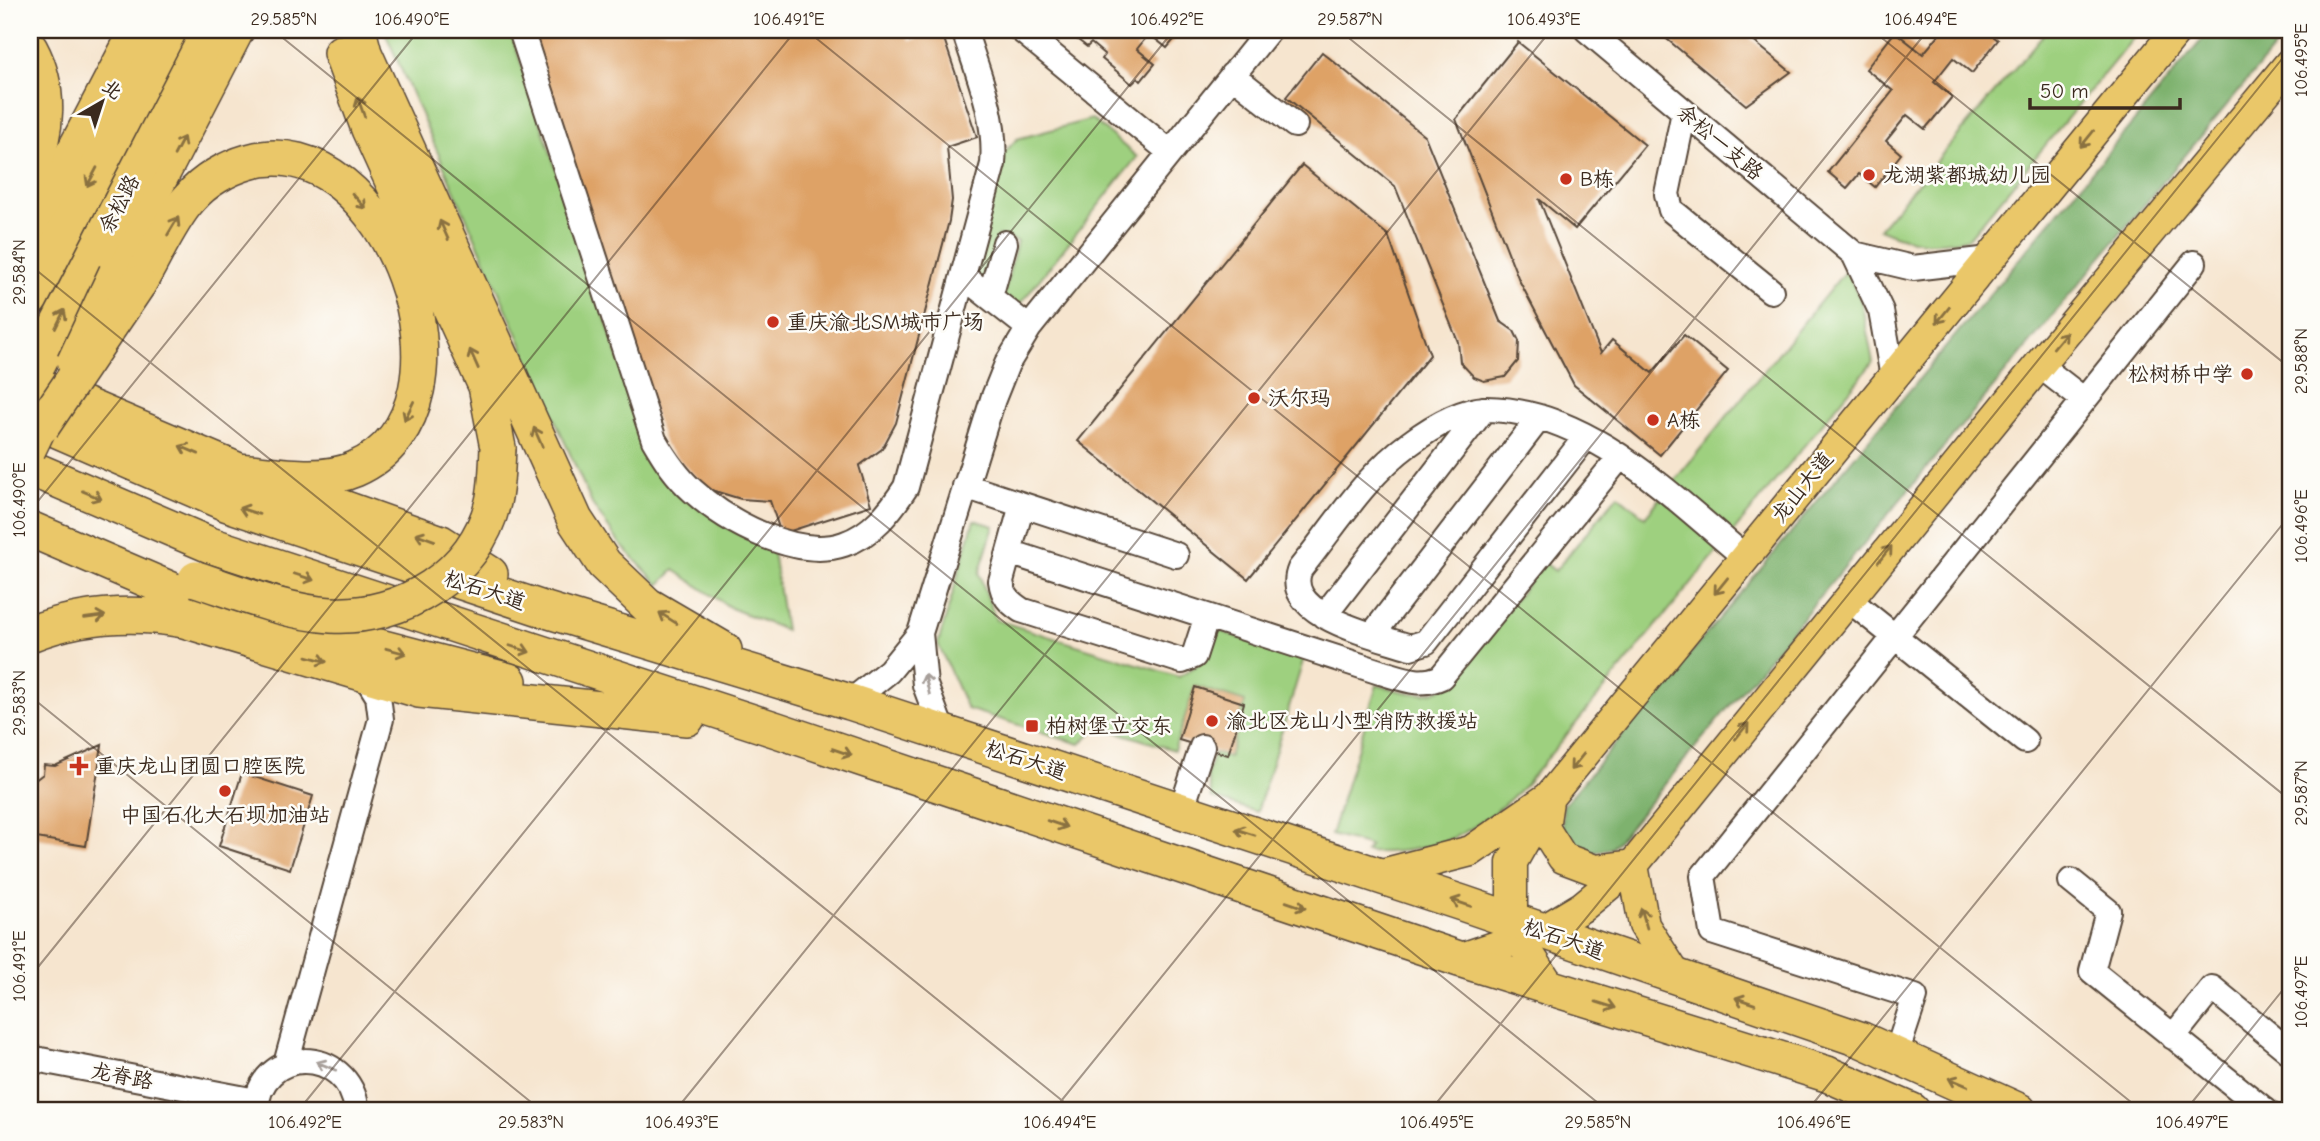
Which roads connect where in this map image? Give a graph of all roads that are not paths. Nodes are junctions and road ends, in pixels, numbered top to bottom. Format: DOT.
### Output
graph roads {
  1 [pos="135,30"];
  2 [pos="169,30"];
  3 [pos="210,30"];
  4 [pos="239,30"];
  5 [pos="338,30"];
  6 [pos="358,30"];
  7 [pos="521,30"];
  8 [pos="964,30"];
  9 [pos="1021,30"];
  10 [pos="1269,30"];
  11 [pos="1587,30"];
  12 [pos="2177,30"];
  13 [pos="30,49"];
  14 [pos="2290,63"];
  15 [pos="1232,75"];
  16 [pos="1684,112"];
  17 [pos="1294,125"];
  18 [pos="1170,152"];
  19 [pos="30,173"];
  20 [pos="40,234"];
  21 [pos="1005,243"];
  22 [pos="1854,254"];
  23 [pos="1990,259"];
  24 [pos="2194,263"];
  25 [pos="114,272"];
  26 [pos="963,275"];
  27 [pos="1771,291"];
  28 [pos="990,297"];
  29 [pos="30,299"];
  30 [pos="1029,328"];
  31 [pos="2039,365"];
  32 [pos="1893,377"];
  33 [pos="30,381"];
  34 [pos="2084,400"];
  35 [pos="1484,409"];
  36 [pos="1540,417"];
  37 [pos="34,431"];
  38 [pos="1586,437"];
  39 [pos="1620,457"];
  40 [pos="30,468"];
  41 [pos="239,471"];
  42 [pos="965,486"];
  43 [pos="30,506"];
  44 [pos="1023,506"];
  45 [pos="30,529"];
  46 [pos="1009,552"];
  47 [pos="1176,555"];
  48 [pos="1745,557"];
  49 [pos="1848,599"];
  50 [pos="546,610"];
  51 [pos="1207,616"];
  52 [pos="1324,617"];
  53 [pos="920,633"];
  54 [pos="30,634"];
  55 [pos="1373,634"];
  56 [pos="1895,636"];
  57 [pos="363,672"];
  58 [pos="792,686"];
  59 [pos="419,690"];
  60 [pos="850,702"];
  61 [pos="662,715"];
  62 [pos="381,719"];
  63 [pos="777,730"];
  64 [pos="943,733"];
  65 [pos="2025,741"];
  66 [pos="1202,747"];
  67 [pos="1549,797"];
  68 [pos="1181,811"];
  69 [pos="1633,865"];
  70 [pos="1378,875"];
  71 [pos="2071,881"];
  72 [pos="1524,931"];
  73 [pos="1459,959"];
  74 [pos="1676,977"];
  75 [pos="1551,988"];
  76 [pos="2174,1037"];
  77 [pos="2290,1052"];
  78 [pos="1896,1055"];
  79 [pos="30,1058"];
  80 [pos="286,1064"];
  81 [pos="1877,1104"];
  82 [pos="256,1106"];
  83 [pos="357,1111"];
  84 [pos="1912,1111"];
  85 [pos="2019,1111"];
  86 [pos="2266,1111"];
  1 -- 20 [label="main road"];
  2 -- 20 [label="highway, 余松路, one-way"];
  3 -- 25 [label="highway, 余松路"];
  25 -- 4 [label="main road, one-way"];
  43 -- 5 [label="highway, one-way, bridge"];
  58 -- 6 [label="highway, one-way"];
  7 -- 26 [label="street"];
  8 -- 26 [label="street"];
  9 -- 18 [label="street"];
  10 -- 15 [label="street"];
  11 -- 16 [label="street, 余松一支路"];
  12 -- 23 [label="main road, 龙山大道, one-way"];
  13 -- 19 [label="highway"];
  31 -- 14 [label="main road, one-way"];
  15 -- 17 [label="street"];
  15 -- 18 [label="street"];
  16 -- 22 [label="street, 余松一支路"];
  16 -- 27 [label="street"];
  18 -- 30 [label="street"];
  20 -- 29 [label="highway, 余松路"];
  21 -- 28 [label="street"];
  22 -- 23 [label="street"];
  22 -- 32 [label="street"];
  23 -- 32 [label="main road, 龙山大道, one-way"];
  24 -- 34 [label="street"];
  33 -- 25 [label="highway, 余松路, one-way"];
  25 -- 37 [label="highway, bridge"];
  25 -- 41 [label="highway, one-way"];
  26 -- 28 [label="street"];
  28 -- 30 [label="street"];
  30 -- 42 [label="street"];
  31 -- 34 [label="street"];
  49 -- 31 [label="main road, one-way"];
  32 -- 48 [label="main road, 龙山大道"];
  41 -- 33 [label="highway, one-way"];
  34 -- 56 [label="street"];
  35 -- 36 [label="street"];
  35 -- 52 [label="street"];
  35 -- 52 [label="street"];
  36 -- 38 [label="street"];
  36 -- 55 [label="street"];
  50 -- 37 [label="highway, 松石大道, one-way"];
  38 -- 39 [label="street"];
  38 -- 55 [label="street"];
  39 -- 48 [label="street"];
  39 -- 51 [label="street"];
  40 -- 63 [label="highway, one-way"];
  50 -- 41 [label="highway, one-way"];
  42 -- 44 [label="street"];
  42 -- 53 [label="street"];
  44 -- 46 [label="street"];
  44 -- 47 [label="street"];
  45 -- 61 [label="highway, one-way"];
  46 -- 51 [label="street"];
  46 -- 51 [label="street"];
  48 -- 67 [label="main road, 龙山大道, one-way"];
  49 -- 56 [label="street"];
  69 -- 49 [label="main road, one-way"];
  50 -- 58 [label="highway, 松石大道"];
  52 -- 55 [label="street"];
  53 -- 60 [label="street"];
  64 -- 53 [label="street, one-way"];
  54 -- 57 [label="highway, one-way"];
  56 -- 65 [label="street"];
  56 -- 78 [label="street"];
  57 -- 59 [label="highway"];
  57 -- 62 [label="street"];
  58 -- 60 [label="highway, 松石大道"];
  59 -- 61 [label="highway"];
  59 -- 62 [label="street"];
  60 -- 64 [label="highway, 松石大道"];
  61 -- 63 [label="highway"];
  62 -- 80 [label="street"];
  63 -- 73 [label="highway, one-way"];
  64 -- 68 [label="highway, 松石大道"];
  66 -- 68 [label="street"];
  67 -- 69 [label="main road"];
  67 -- 70 [label="main road, 龙山大道"];
  67 -- 72 [label="main road"];
  70 -- 68 [label="highway, 松石大道, one-way"];
  69 -- 72 [label="main road"];
  74 -- 69 [label="main road, one-way"];
  72 -- 70 [label="highway, 松石大道, one-way"];
  71 -- 76 [label="street"];
  72 -- 73 [label="main road"];
  72 -- 74 [label="highway, 松石大道"];
  72 -- 75 [label="main road"];
  73 -- 75 [label="highway"];
  78 -- 74 [label="highway, 松石大道, one-way"];
  75 -- 81 [label="highway, one-way"];
  76 -- 77 [label="street"];
  76 -- 86 [label="street"];
  85 -- 78 [label="highway, 松石大道, one-way"];
  79 -- 82 [label="street, 龙脊路"];
  80 -- 82 [label="street"];
  83 -- 80 [label="street, one-way"];
  81 -- 84 [label="highway"];
}
